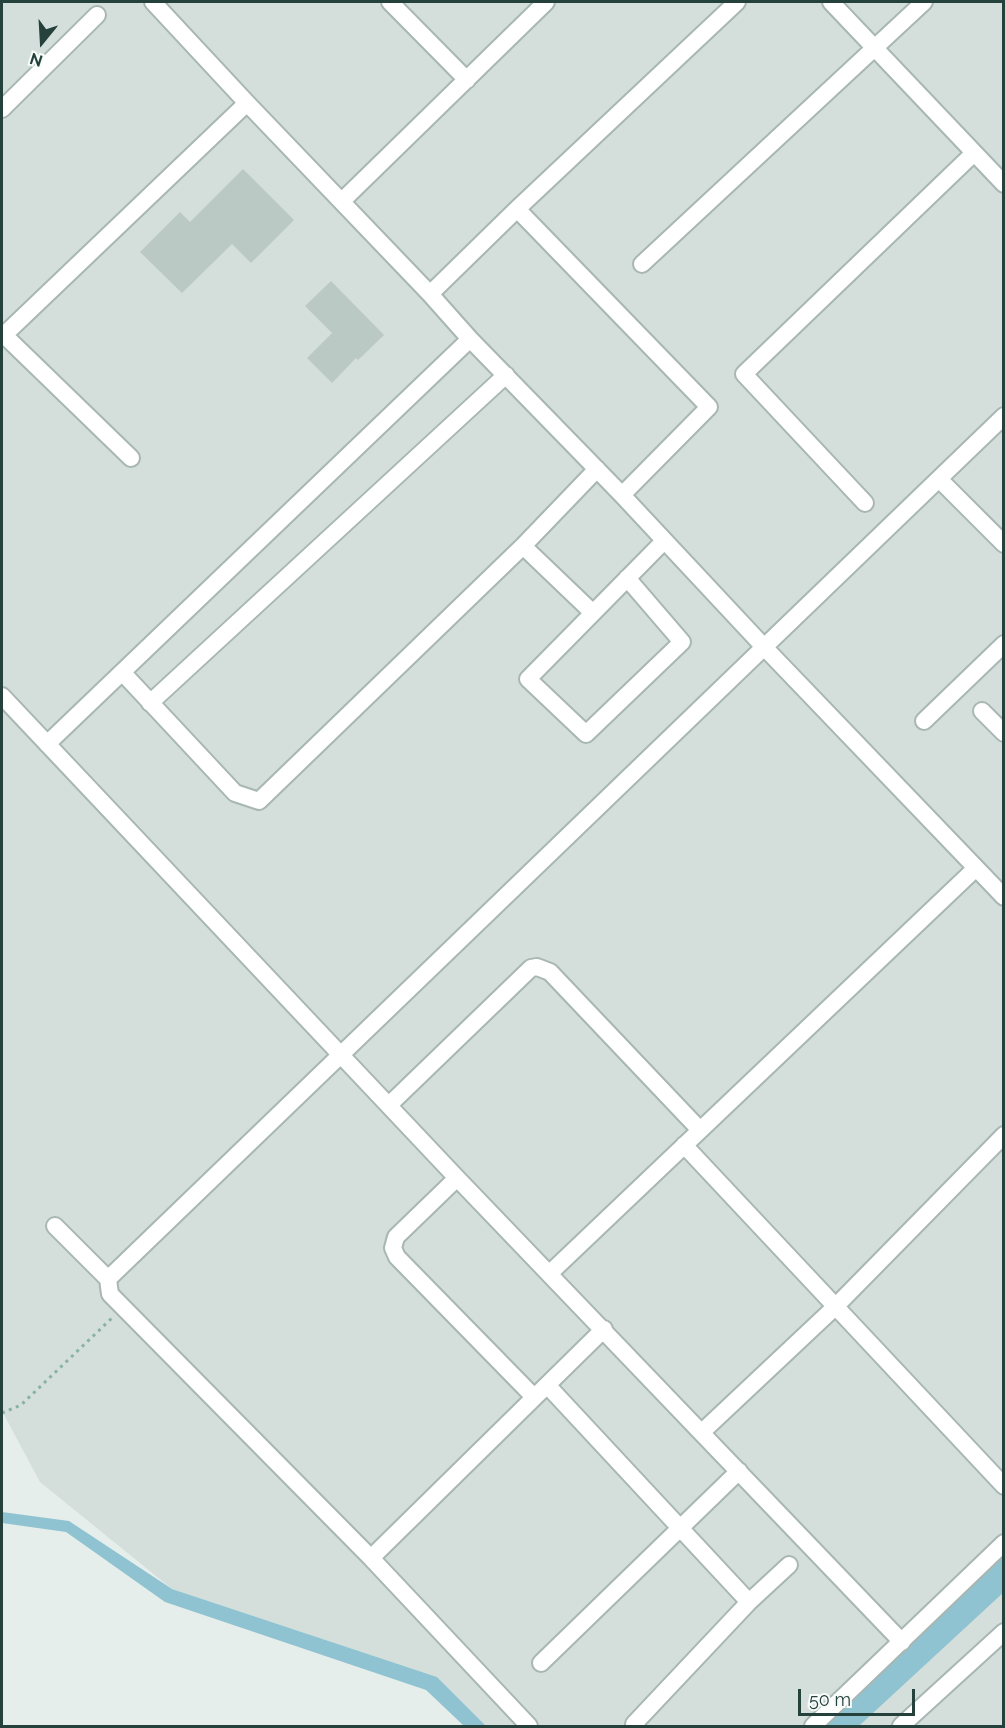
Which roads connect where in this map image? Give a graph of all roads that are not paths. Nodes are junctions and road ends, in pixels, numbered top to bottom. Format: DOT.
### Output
graph roads {
  1 [pos="153,2"];
  2 [pos="390,2"];
  3 [pos="546,2"];
  4 [pos="737,2"];
  5 [pos="831,2"];
  6 [pos="924,2"];
  7 [pos="97,15"];
  8 [pos="874,48"];
  9 [pos="467,80"];
  10 [pos="247,103"];
  11 [pos="2,109"];
  12 [pos="974,153"];
  13 [pos="1004,184"];
  14 [pos="342,201"];
  15 [pos="517,209"];
  16 [pos="642,264"];
  17 [pos="430,294"];
  18 [pos="3,336"];
  19 [pos="470,339"];
  20 [pos="506,375"];
  21 [pos="1004,416"];
  22 [pos="131,458"];
  23 [pos="597,469"];
  24 [pos="939,479"];
  25 [pos="622,495"];
  26 [pos="866,503"];
  27 [pos="664,541"];
  28 [pos="1004,544"];
  29 [pos="523,546"];
  30 [pos="627,578"];
  31 [pos="593,613"];
  32 [pos="1004,644"];
  33 [pos="765,648"];
  34 [pos="122,672"];
  35 [pos="2,696"];
  36 [pos="150,703"];
  37 [pos="981,711"];
  38 [pos="924,721"];
  39 [pos="1004,733"];
  40 [pos="47,744"];
  41 [pos="975,868"];
  42 [pos="1004,897"];
  43 [pos="341,1055"];
  44 [pos="389,1105"];
  45 [pos="700,1130"];
  46 [pos="1004,1134"];
  47 [pos="684,1145"];
  48 [pos="458,1178"];
  49 [pos="55,1226"];
  50 [pos="550,1273"];
  51 [pos="108,1280"];
  52 [pos="836,1306"];
  53 [pos="604,1329"];
  54 [pos="547,1385"];
  55 [pos="534,1397"];
  56 [pos="702,1432"];
  57 [pos="739,1471"];
  58 [pos="1004,1486"];
  59 [pos="681,1527"];
  60 [pos="1004,1543"];
  61 [pos="371,1558"];
  62 [pos="789,1565"];
  63 [pos="749,1602"];
  64 [pos="1004,1632"];
  65 [pos="902,1642"];
  66 [pos="542,1663"];
  67 [pos="634,1724"];
  68 [pos="529,1726"];
  69 [pos="813,1726"];
  70 [pos="901,1726"];
  1 -- 10 [label="lane"];
  2 -- 9 [label="lane"];
  3 -- 9 [label="lane"];
  4 -- 15 [label="lane"];
  5 -- 8 [label="lane"];
  6 -- 8 [label="lane"];
  7 -- 11 [label="lane"];
  8 -- 12 [label="lane"];
  8 -- 16 [label="lane"];
  9 -- 14 [label="lane"];
  10 -- 14 [label="lane"];
  10 -- 18 [label="lane"];
  12 -- 13 [label="lane"];
  12 -- 26 [label="lane"];
  14 -- 17 [label="lane"];
  15 -- 17 [label="lane"];
  15 -- 25 [label="lane"];
  17 -- 19 [label="lane"];
  18 -- 22 [label="lane"];
  19 -- 20 [label="lane"];
  19 -- 34 [label="lane"];
  20 -- 23 [label="lane"];
  20 -- 36 [label="lane"];
  21 -- 24 [label="lane"];
  23 -- 25 [label="lane"];
  23 -- 29 [label="lane"];
  24 -- 28 [label="lane"];
  24 -- 33 [label="lane"];
  25 -- 27 [label="lane"];
  27 -- 30 [label="lane"];
  27 -- 33 [label="lane"];
  29 -- 31 [label="lane"];
  29 -- 36 [label="lane"];
  30 -- 31 [label="lane"];
  30 -- 31 [label="lane"];
  32 -- 38 [label="lane"];
  33 -- 41 [label="lane"];
  33 -- 43 [label="lane"];
  34 -- 36 [label="lane"];
  34 -- 40 [label="lane"];
  35 -- 40 [label="lane"];
  37 -- 39 [label="lane"];
  40 -- 43 [label="lane"];
  41 -- 42 [label="lane"];
  41 -- 45 [label="lane"];
  43 -- 44 [label="lane"];
  43 -- 51 [label="lane"];
  44 -- 45 [label="lane"];
  44 -- 48 [label="lane"];
  45 -- 47 [label="lane"];
  46 -- 52 [label="lane"];
  47 -- 50 [label="lane"];
  47 -- 52 [label="lane"];
  48 -- 50 [label="lane"];
  48 -- 55 [label="lane"];
  49 -- 51 [label="lane"];
  50 -- 53 [label="lane"];
  51 -- 61 [label="lane"];
  52 -- 56 [label="lane"];
  52 -- 58 [label="lane"];
  53 -- 54 [label="lane"];
  53 -- 56 [label="lane"];
  54 -- 55 [label="lane"];
  54 -- 59 [label="lane"];
  55 -- 61 [label="lane"];
  56 -- 57 [label="lane"];
  57 -- 59 [label="lane"];
  57 -- 65 [label="lane"];
  59 -- 63 [label="lane"];
  59 -- 66 [label="lane"];
  60 -- 65 [label="lane"];
  61 -- 68 [label="lane"];
  62 -- 63 [label="lane"];
  63 -- 67 [label="lane"];
  64 -- 70 [label="lane"];
  65 -- 69 [label="lane"];
}
